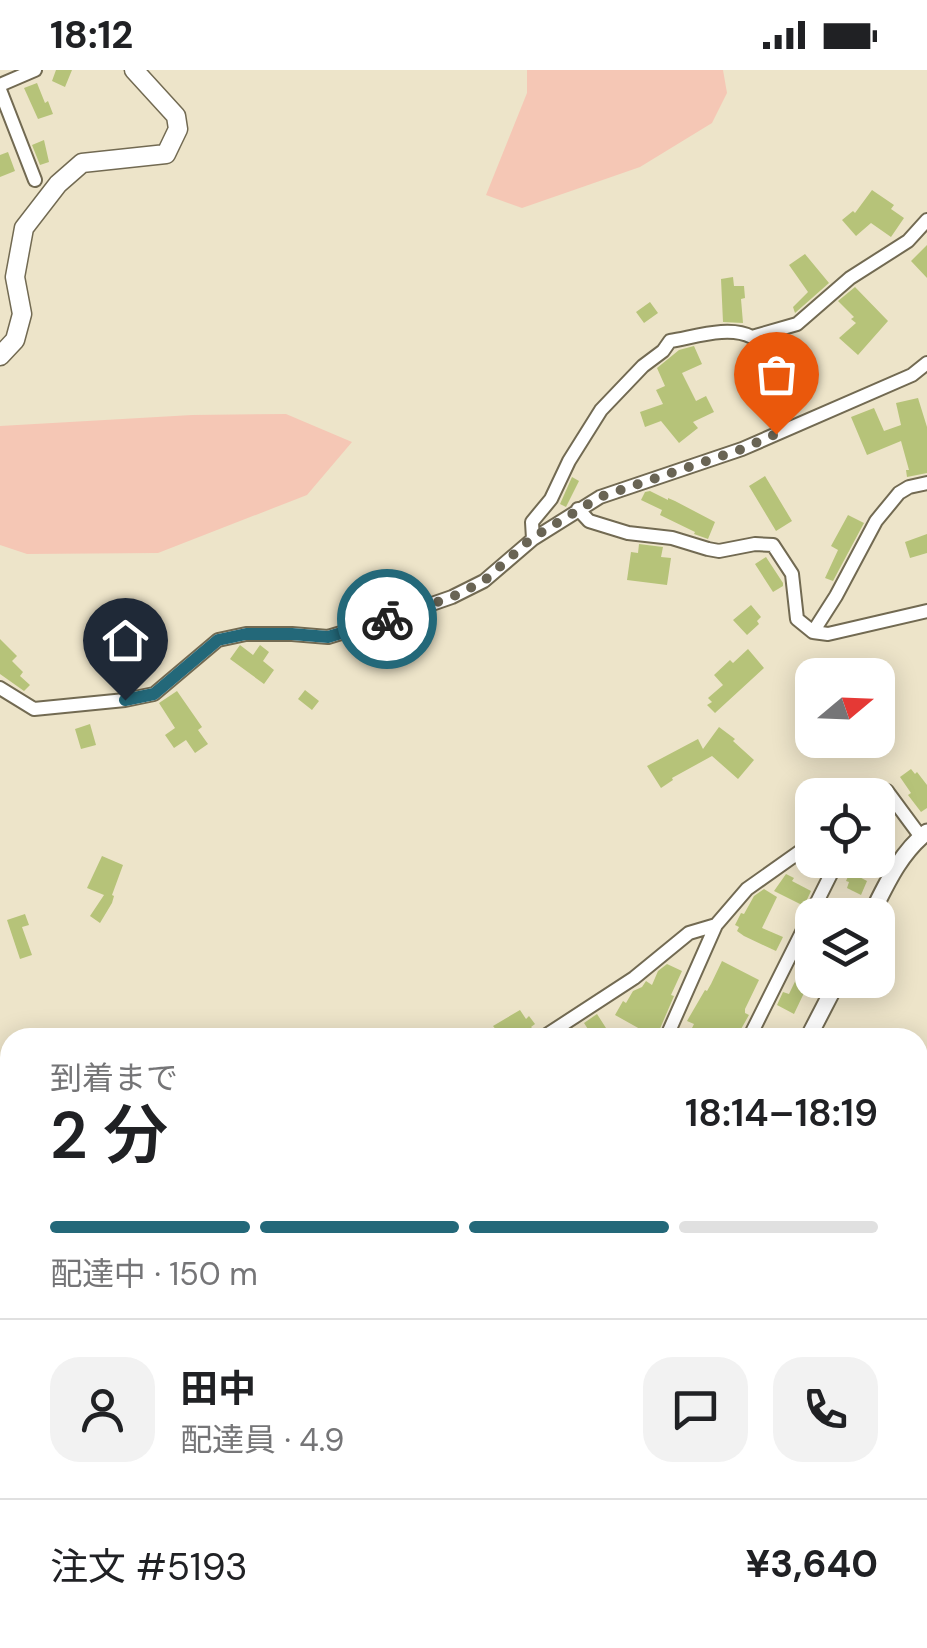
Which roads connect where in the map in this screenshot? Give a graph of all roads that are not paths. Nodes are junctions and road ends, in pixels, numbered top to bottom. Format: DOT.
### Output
graph roads {
  1 [pos="35,70"];
  2 [pos="134,70"];
  3 [pos="0,88"];
  4 [pos="35,180"];
  5 [pos="927,220"];
  6 [pos="0,356"];
  7 [pos="927,363"];
  8 [pos="927,483"];
  9 [pos="578,509"];
  10 [pos="532,538"];
  11 [pos="927,610"];
  12 [pos="813,632"];
  13 [pos="0,688"];
  14 [pos="895,800"];
  15 [pos="924,834"];
  16 [pos="795,855"];
  17 [pos="829,878"];
  18 [pos="880,898"];
  19 [pos="716,926"];
  20 [pos="829,998"];
  21 [pos="565,1022"];
  22 [pos="556,1028"];
  23 [pos="568,1028"];
  24 [pos="670,1028"];
  25 [pos="754,1028"];
  26 [pos="813,1028"];
  1 -- 3 [label="street"];
  2 -- 6 [label="highway"];
  3 -- 4 [label="street"];
  5 -- 10 [label="street"];
  7 -- 9 [label="street"];
  8 -- 12 [label="street"];
  9 -- 10 [label="street"];
  9 -- 12 [label="street"];
  10 -- 13 [label="street"];
  11 -- 12 [label="street"];
  14 -- 15 [label="street"];
  15 -- 18 [label="main road"];
  16 -- 19 [label="street"];
  17 -- 25 [label="street"];
  19 -- 21 [label="street"];
  19 -- 24 [label="street"];
  20 -- 26 [label="main road"];
  21 -- 22 [label="street"];
  21 -- 23 [label="street"];
}
